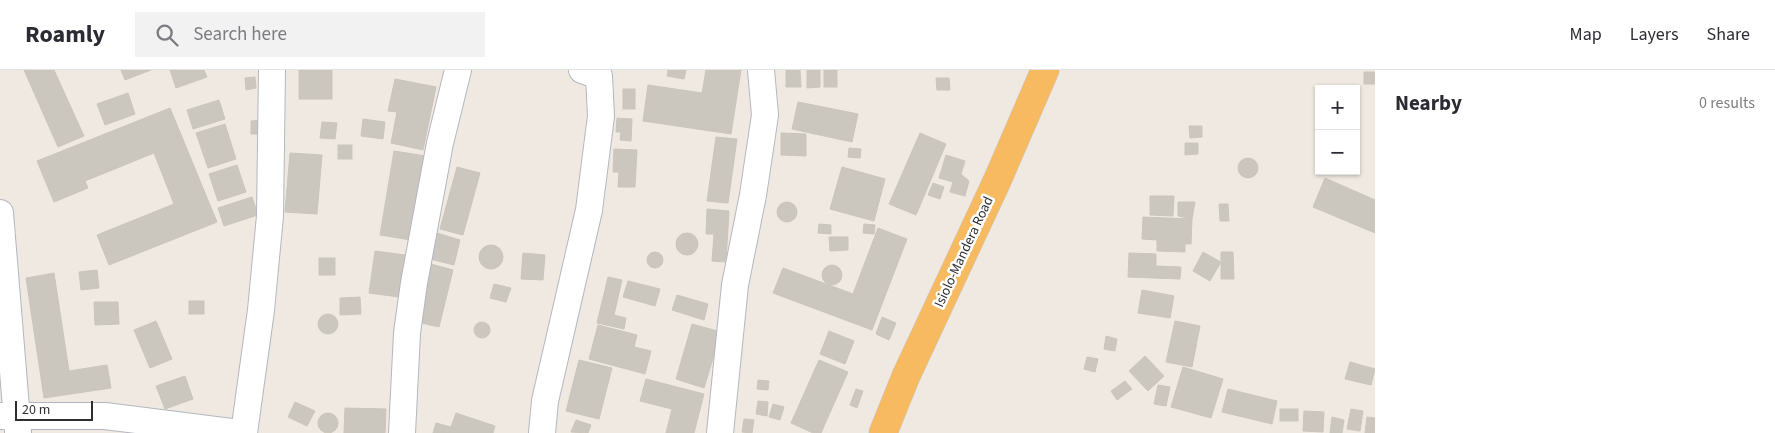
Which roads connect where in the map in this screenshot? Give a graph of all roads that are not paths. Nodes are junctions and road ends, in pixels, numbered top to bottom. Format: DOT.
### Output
graph roads {
  1 [pos="272,70"];
  2 [pos="458,70"];
  3 [pos="582,70"];
  4 [pos="761,70"];
  5 [pos="1045,70"];
  6 [pos="0,213"];
  7 [pos="11,421"];
  8 [pos="239,433"];
  9 [pos="244,433"];
  10 [pos="402,433"];
  11 [pos="542,433"];
  12 [pos="720,433"];
  13 [pos="883,433"];
  1 -- 9 [label="street"];
  2 -- 10 [label="street"];
  3 -- 11 [label="street"];
  4 -- 12 [label="street"];
  5 -- 13 [label="highway, Isiolo-Mandera Road"];
  6 -- 7 [label="street"];
  7 -- 8 [label="street"];
}
